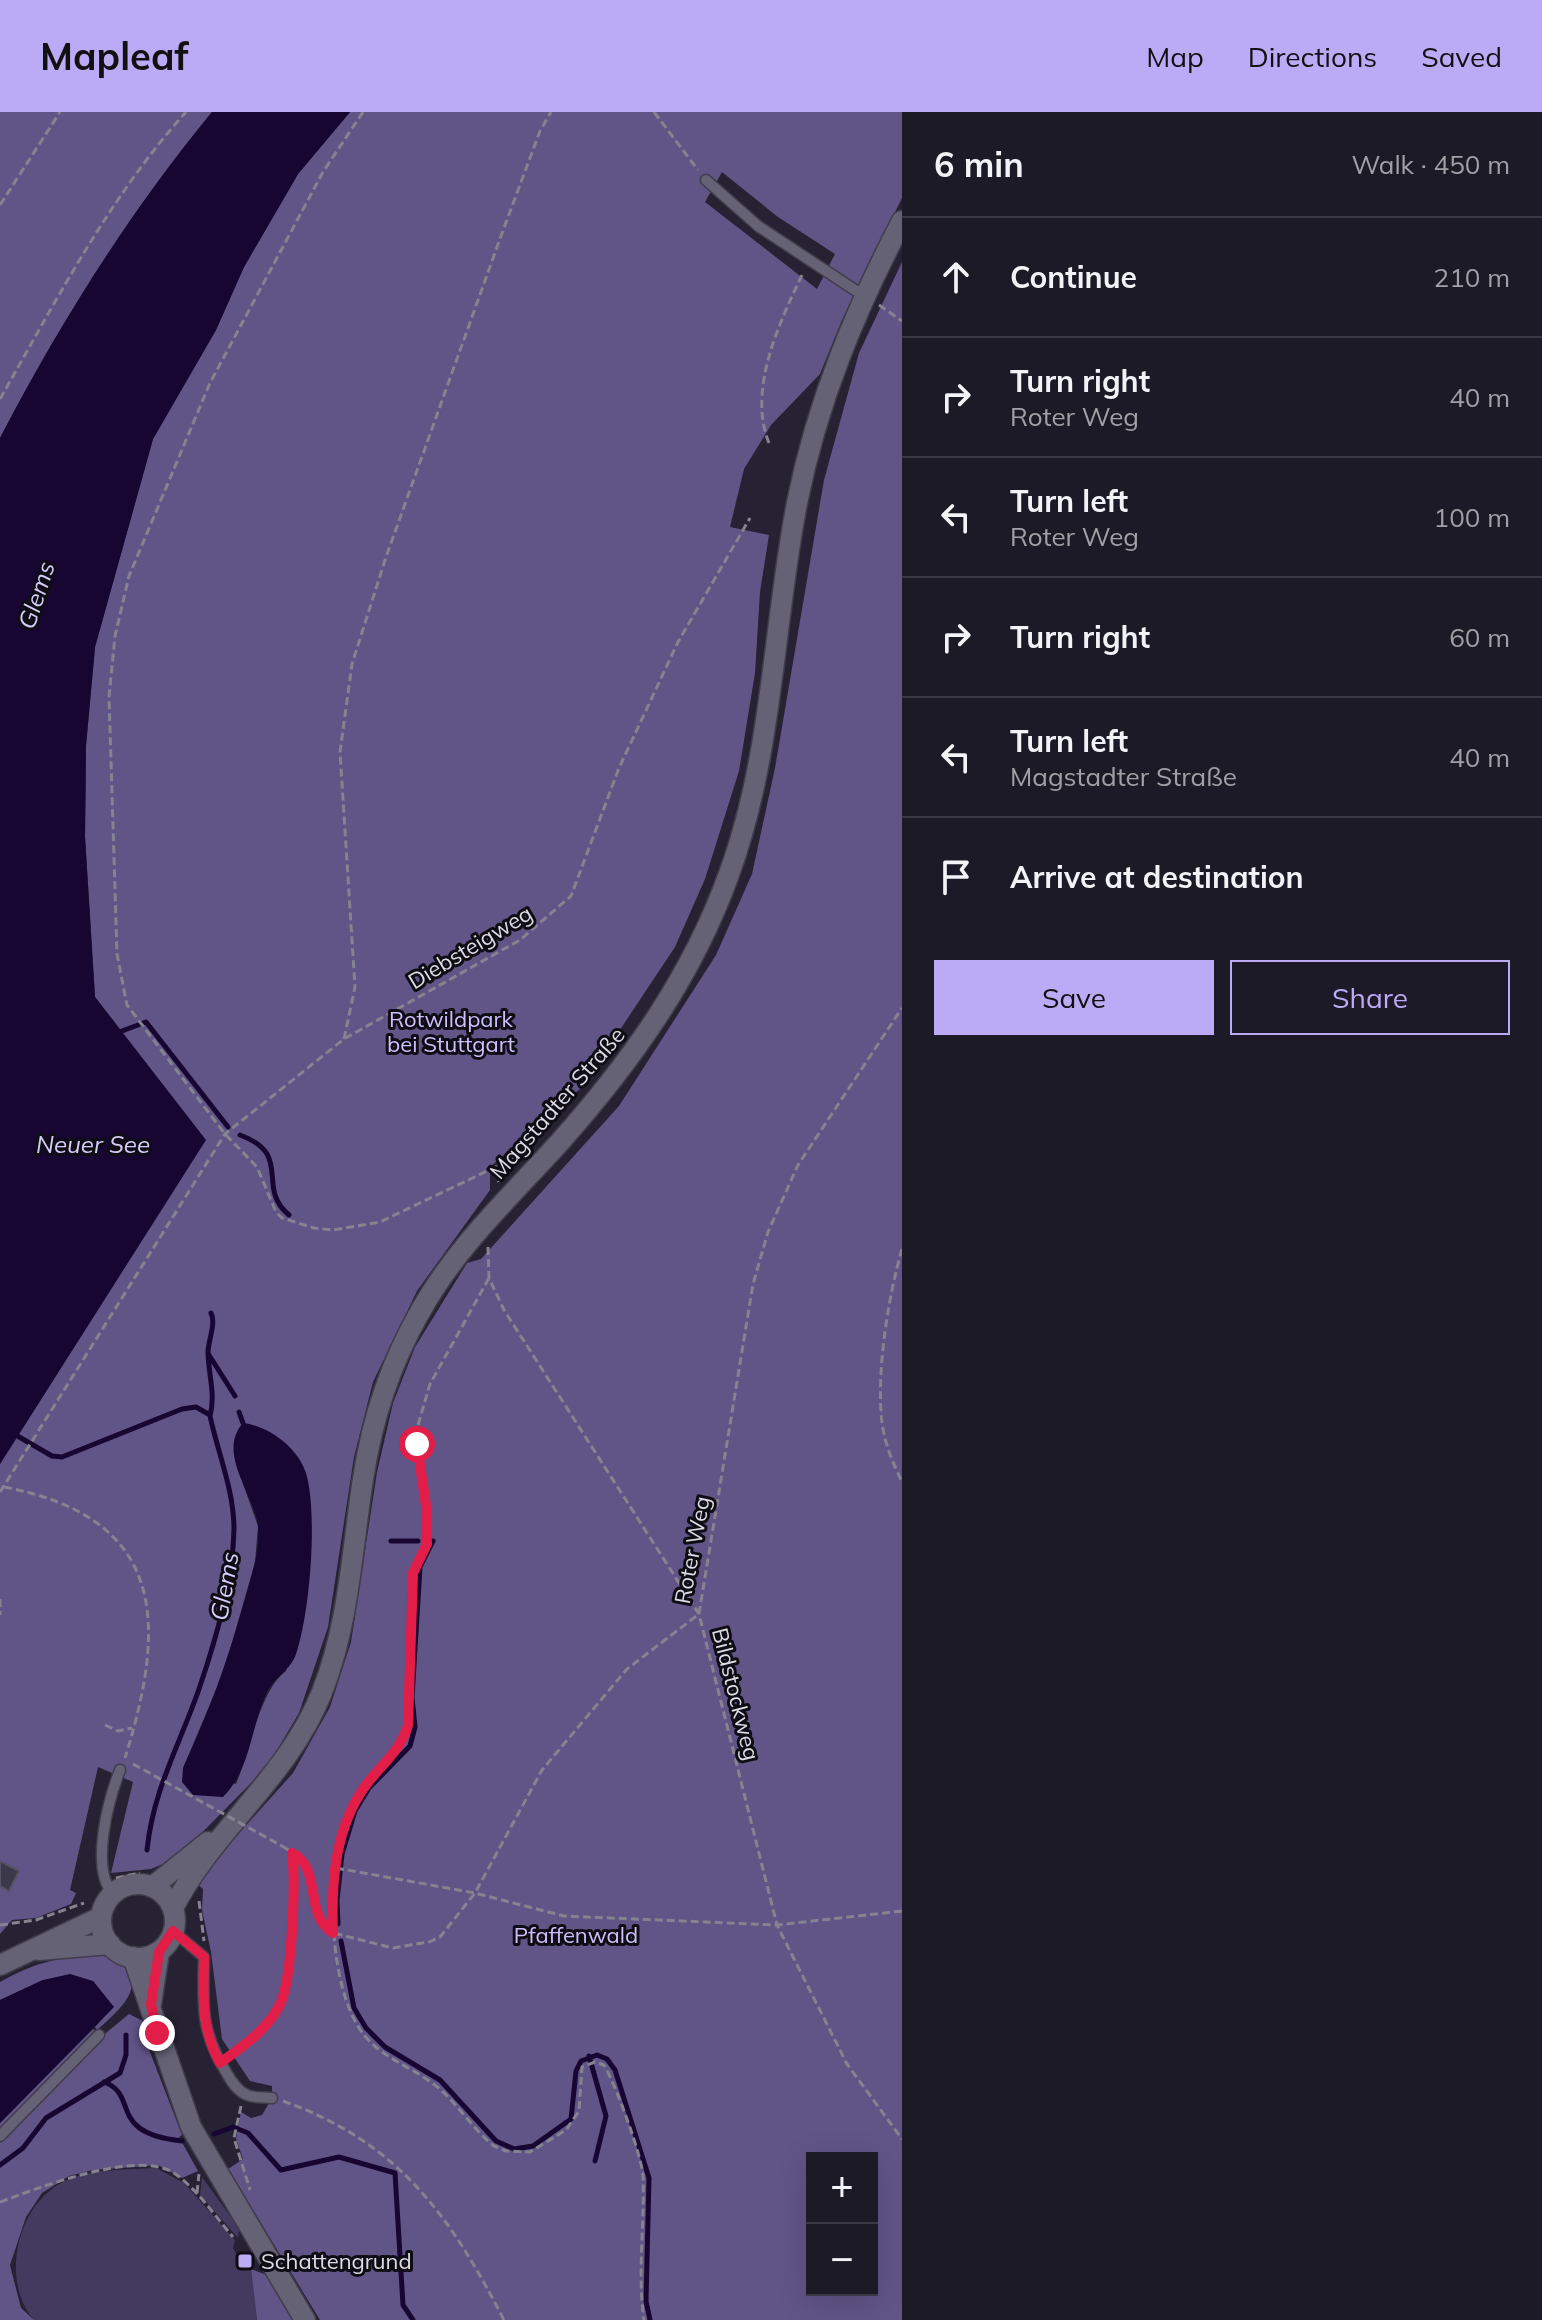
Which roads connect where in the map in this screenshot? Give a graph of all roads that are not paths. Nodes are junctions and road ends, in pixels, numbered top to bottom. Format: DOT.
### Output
graph roads {
  1 [pos="706,180"];
  2 [pos="902,221"];
  3 [pos="872,301"];
  4 [pos="122,1764"];
  5 [pos="248,1807"];
  6 [pos="152,1887"];
  7 [pos="104,1904"];
  8 [pos="173,1908"];
  9 [pos="173,1931"];
  10 [pos="110,1944"];
  11 [pos="35,1950"];
  12 [pos="159,1952"];
  13 [pos="133,1957"];
  14 [pos="0,1965"];
  15 [pos="151,2004"];
  16 [pos="99,2035"];
  17 [pos="272,2098"];
  18 [pos="0,2136"];
  19 [pos="305,2320"];
  1 -- 3 [label="lane"];
  2 -- 3 [label="main road, Magstadter Straße"];
  3 -- 5 [label="main road, Magstadter Straße"];
  4 -- 7 [label="lane"];
  5 -- 6 [label="main road, Magstadter Straße"];
  5 -- 8 [label="main road, Magstadter Straße"];
  6 -- 7 [label="main road"];
  6 -- 8 [label="main road"];
  7 -- 10 [label="main road"];
  7 -- 11 [label="main road"];
  8 -- 9 [label="main road"];
  9 -- 12 [label="main road"];
  9 -- 17 [label="lane"];
  10 -- 11 [label="main road"];
  10 -- 13 [label="main road"];
  11 -- 14 [label="main road"];
  12 -- 13 [label="main road"];
  12 -- 15 [label="main road"];
  13 -- 15 [label="main road"];
  15 -- 19 [label="main road"];
  16 -- 18 [label="lane"];
}
